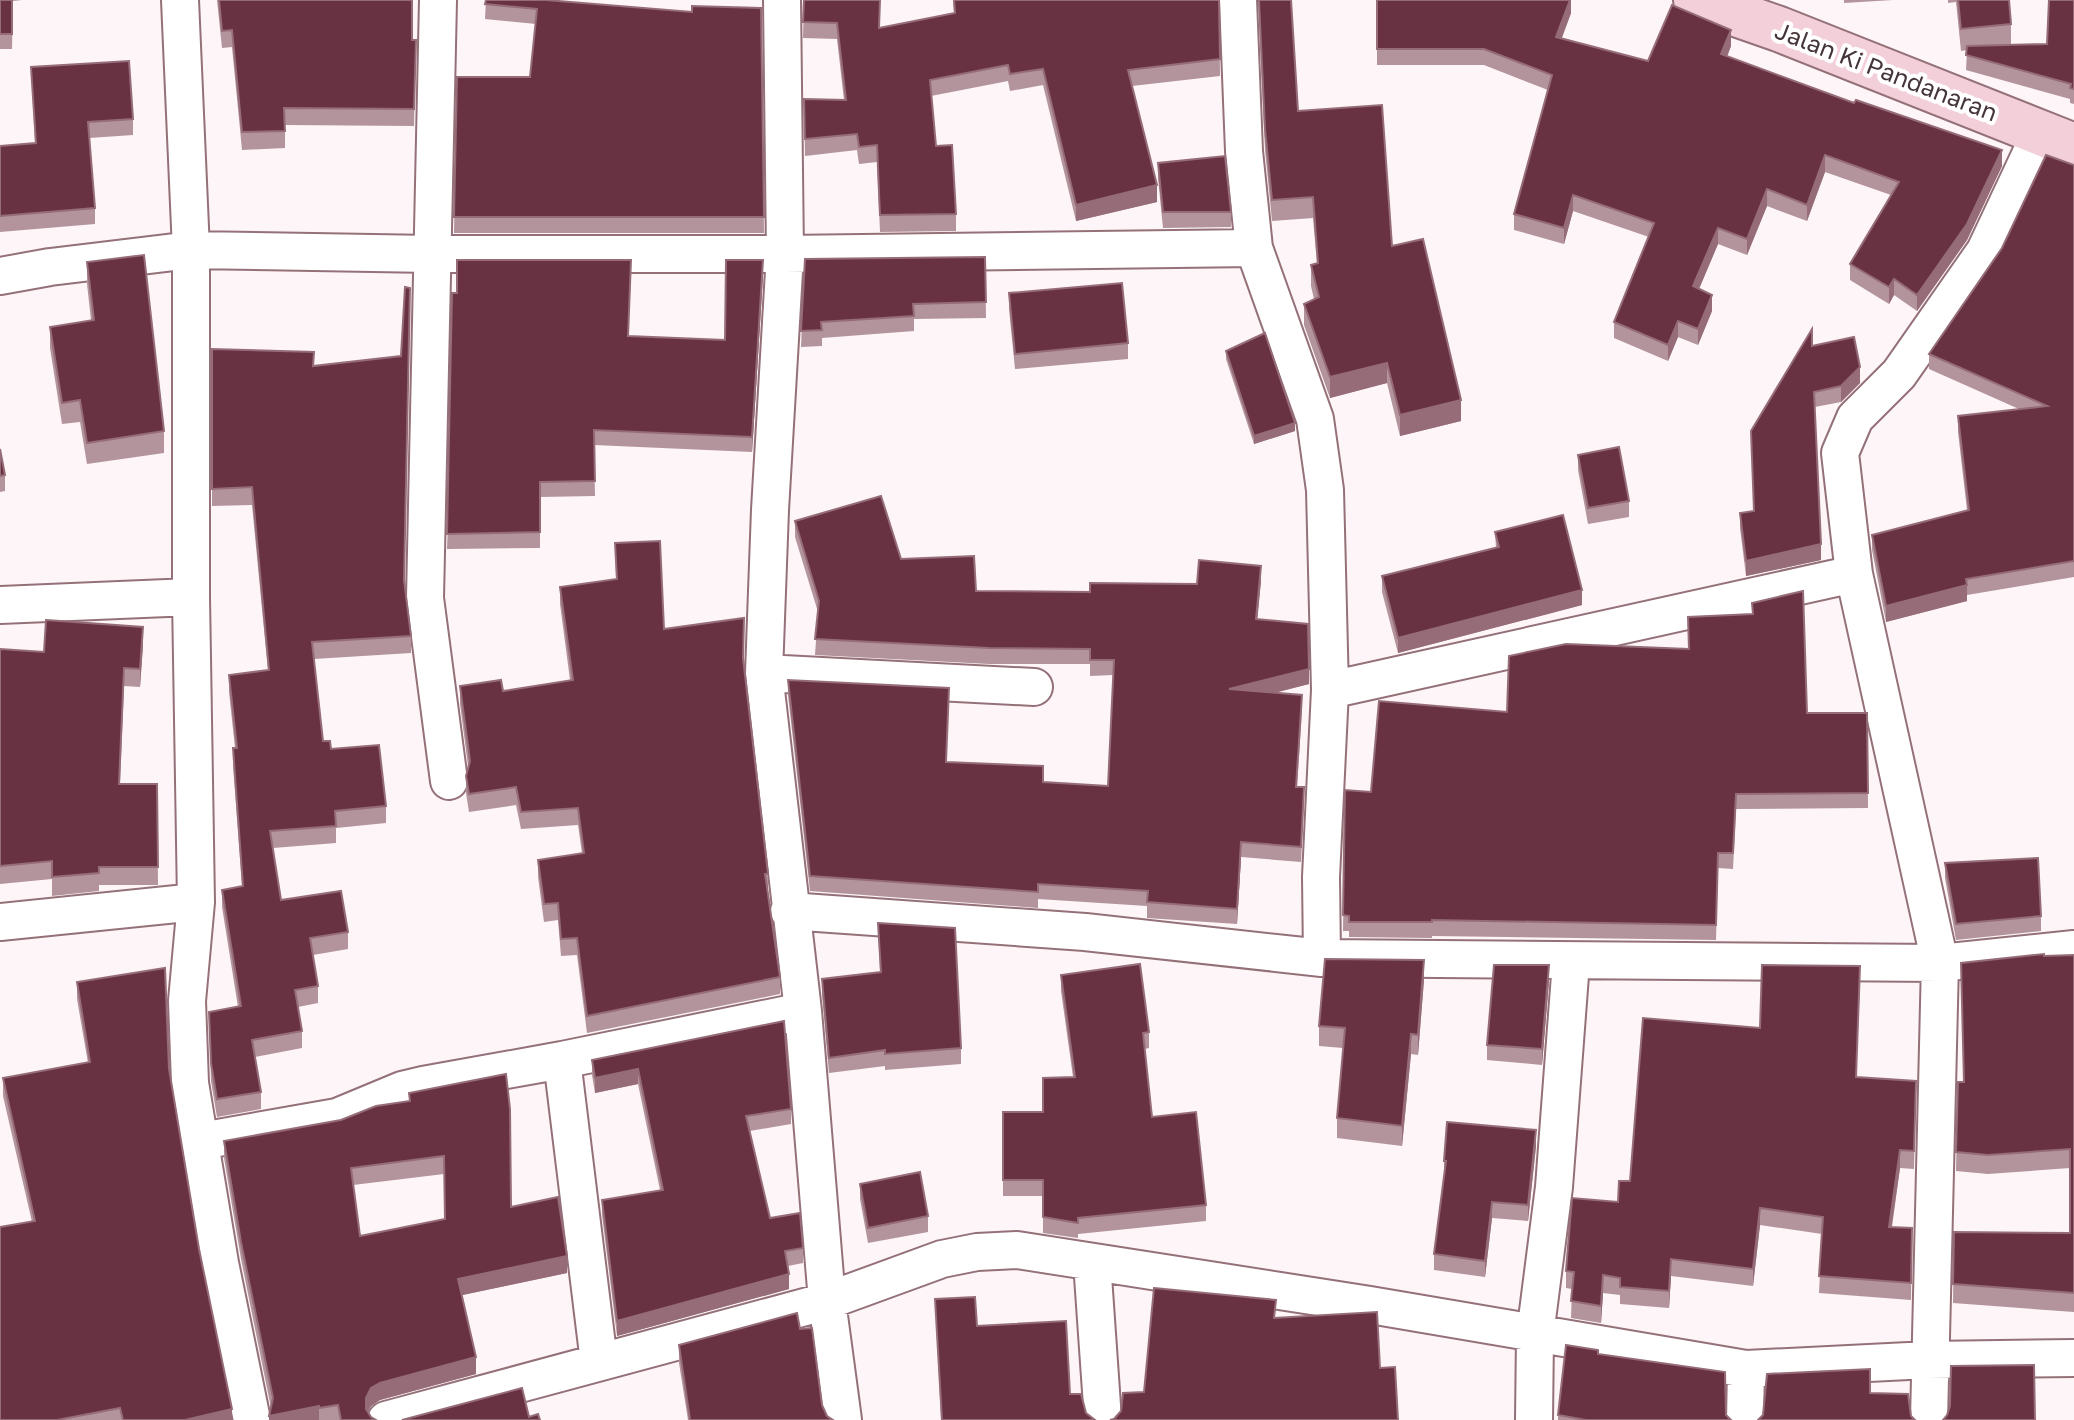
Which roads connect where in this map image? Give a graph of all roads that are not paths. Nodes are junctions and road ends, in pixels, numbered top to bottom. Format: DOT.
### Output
graph roads {
  1 [pos="180,0"];
  2 [pos="438,0"];
  3 [pos="782,0"];
  4 [pos="1238,0"];
  5 [pos="1696,0"];
  6 [pos="1779,15"];
  7 [pos="2057,139"];
  8 [pos="1254,248"];
  9 [pos="191,250"];
  10 [pos="432,254"];
  11 [pos="785,254"];
  12 [pos="0,276"];
  13 [pos="1854,574"];
  14 [pos="191,597"];
  15 [pos="0,605"];
  16 [pos="764,673"];
  17 [pos="1034,687"];
  18 [pos="1330,690"];
  19 [pos="449,781"];
  20 [pos="196,902"];
  21 [pos="789,911"];
  22 [pos="0,922"];
  23 [pos="2074,949"];
  24 [pos="1322,958"];
  25 [pos="1571,962"];
  26 [pos="1940,963"];
  27 [pos="803,1011"];
  28 [pos="562,1060"];
  29 [pos="201,1141"];
  30 [pos="1092,1262"];
  31 [pos="827,1301"];
  32 [pos="1535,1335"];
  33 [pos="2074,1358"];
  34 [pos="1929,1360"];
  35 [pos="599,1362"];
  36 [pos="1746,1369"];
  37 [pos="252,1420"];
  38 [pos="386,1420"];
  39 [pos="843,1420"];
  40 [pos="1103,1420"];
  41 [pos="1534,1420"];
  42 [pos="1745,1420"];
  43 [pos="1929,1420"];
  1 -- 9 [label="street"];
  2 -- 10 [label="street"];
  3 -- 11 [label="street"];
  4 -- 8 [label="street"];
  5 -- 6 [label="main road, Jalan Ki Pandanaran"];
  6 -- 7 [label="main road, Jalan Ki Pandanaran"];
  7 -- 13 [label="street"];
  8 -- 11 [label="street"];
  8 -- 18 [label="street"];
  9 -- 10 [label="street"];
  9 -- 12 [label="street"];
  9 -- 14 [label="street"];
  10 -- 11 [label="street"];
  10 -- 19 [label="street"];
  11 -- 16 [label="street"];
  13 -- 18 [label="street"];
  13 -- 26 [label="street"];
  14 -- 15 [label="street"];
  14 -- 20 [label="street"];
  16 -- 17 [label="street"];
  16 -- 21 [label="street"];
  18 -- 24 [label="street"];
  20 -- 22 [label="street"];
  20 -- 29 [label="street"];
  21 -- 24 [label="street"];
  21 -- 27 [label="street"];
  23 -- 26 [label="street"];
  24 -- 25 [label="street"];
  25 -- 26 [label="street"];
  25 -- 32 [label="street"];
  26 -- 34 [label="street"];
  27 -- 28 [label="street"];
  27 -- 31 [label="street"];
  28 -- 29 [label="street"];
  28 -- 35 [label="street"];
  29 -- 37 [label="street"];
  30 -- 31 [label="street"];
  30 -- 32 [label="street"];
  30 -- 40 [label="street"];
  31 -- 35 [label="street"];
  31 -- 39 [label="street"];
  32 -- 36 [label="street"];
  32 -- 41 [label="street"];
  33 -- 34 [label="street"];
  34 -- 36 [label="street"];
  34 -- 43 [label="street"];
  35 -- 38 [label="street"];
  36 -- 42 [label="street"];
}
